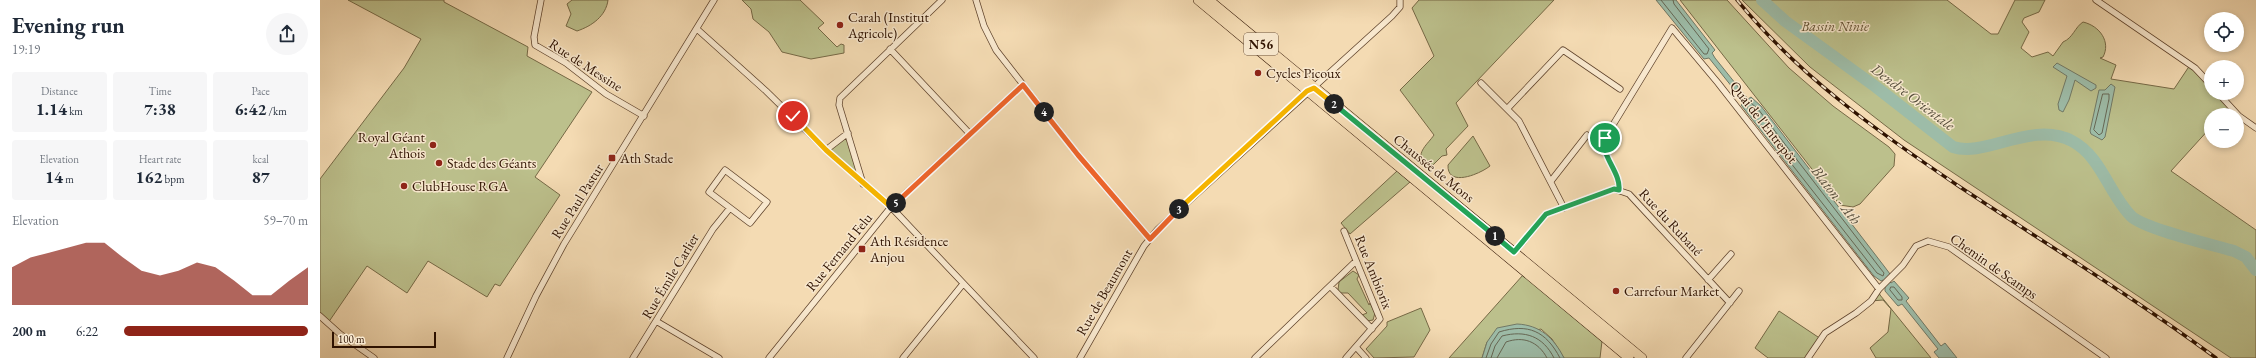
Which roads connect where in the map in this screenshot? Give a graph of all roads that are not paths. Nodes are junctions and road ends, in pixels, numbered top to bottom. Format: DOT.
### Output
graph roads {
  1 [pos="541,0"];
  2 [pos="714,0"];
  3 [pos="942,0"];
  4 [pos="976,0"];
  5 [pos="1198,0"];
  6 [pos="1208,0"];
  7 [pos="1400,0"];
  8 [pos="2096,0"];
  9 [pos="697,28"];
  10 [pos="890,49"];
  11 [pos="2204,78"];
  12 [pos="1481,83"];
  13 [pos="1023,85"];
  14 [pos="1620,89"];
  15 [pos="1311,90"];
  16 [pos="2224,100"];
  17 [pos="1507,109"];
  18 [pos="644,116"];
  19 [pos="2256,128"];
  20 [pos="848,133"];
  21 [pos="970,133"];
  22 [pos="1587,135"];
  23 [pos="826,150"];
  24 [pos="1551,181"];
  25 [pos="864,184"];
  26 [pos="1619,190"];
  27 [pos="891,207"];
  28 [pos="730,208"];
  29 [pos="1564,208"];
  30 [pos="1344,231"];
  31 [pos="1150,239"];
  32 [pos="1731,254"];
  33 [pos="1512,255"];
  34 [pos="1356,261"];
  35 [pos="1708,280"];
  36 [pos="963,284"];
  37 [pos="1331,287"];
  38 [pos="1879,289"];
  39 [pos="1739,291"];
  40 [pos="1730,303"];
  41 [pos="320,316"];
  42 [pos="656,321"];
  43 [pos="1372,329"];
  44 [pos="1356,347"];
  45 [pos="374,358"];
  46 [pos="507,358"];
  47 [pos="633,358"];
  48 [pos="719,358"];
  49 [pos="769,358"];
  50 [pos="903,358"];
  51 [pos="1034,358"];
  52 [pos="1080,358"];
  53 [pos="1255,358"];
  54 [pos="1346,358"];
  55 [pos="1366,358"];
  56 [pos="1630,358"];
  57 [pos="1642,358"];
  58 [pos="1686,358"];
  59 [pos="1808,358"];
  60 [pos="2106,358"];
  1 -- 18 [label="street, Rue de Messine"];
  2 -- 9 [label="street, Rue Paul Pastur"];
  3 -- 10 [label="street"];
  4 -- 13 [label="street"];
  5 -- 15 [label="main road, Chaussée de Mons / N56"];
  6 -- 15 [label="main road, Chaussée de Mons / N56"];
  7 -- 15 [label="street, Rue de Beaumont"];
  8 -- 11 [label="street"];
  9 -- 18 [label="street, Rue Paul Pastur"];
  9 -- 23 [label="street"];
  10 -- 20 [label="street"];
  10 -- 21 [label="street"];
  12 -- 17 [label="street"];
  13 -- 21 [label="street, Rue Fernand Felu"];
  13 -- 31 [label="street"];
  14 -- 17 [label="street"];
  15 -- 31 [label="street, Rue de Beaumont"];
  15 -- 33 [label="main road, Chaussée de Mons / N56"];
  16 -- 19 [label="street"];
  17 -- 24 [label="street"];
  18 -- 46 [label="street, Rue Paul Pastur"];
  20 -- 23 [label="street"];
  20 -- 25 [label="street"];
  21 -- 27 [label="street, Rue Fernand Felu"];
  22 -- 24 [label="street"];
  23 -- 25 [label="street"];
  24 -- 29 [label="street"];
  25 -- 27 [label="street"];
  26 -- 29 [label="street, Rue du Rubané"];
  26 -- 35 [label="street, Rue du Rubané"];
  26 -- 38 [label="street, Quai de l'Entrepôt"];
  27 -- 36 [label="street"];
  27 -- 49 [label="street, Rue Fernand Felu"];
  28 -- 28 [label="street"];
  28 -- 42 [label="street, Rue Émile Carlier"];
  29 -- 33 [label="street, Rue du Rubané"];
  30 -- 34 [label="street, Rue Ambiorix"];
  31 -- 52 [label="street, Rue de Beaumont"];
  32 -- 35 [label="street"];
  33 -- 56 [label="main road, Chaussée de Mons / N56"];
  33 -- 57 [label="main road, Chaussée de Mons / N56"];
  34 -- 37 [label="street"];
  34 -- 43 [label="street, Rue Ambiorix"];
  35 -- 40 [label="street, Rue du Rubané"];
  36 -- 50 [label="street"];
  36 -- 51 [label="street"];
  37 -- 43 [label="street"];
  37 -- 53 [label="street"];
  38 -- 59 [label="street, Chemin de Scamps"];
  38 -- 60 [label="street, Chemin de Scamps"];
  39 -- 40 [label="street"];
  40 -- 58 [label="street"];
  41 -- 45 [label="street"];
  42 -- 47 [label="street, Rue Émile Carlier"];
  42 -- 48 [label="street"];
  43 -- 44 [label="street, Rue Ambiorix"];
  44 -- 54 [label="street, Rue Ambiorix"];
  44 -- 55 [label="street"];
}
